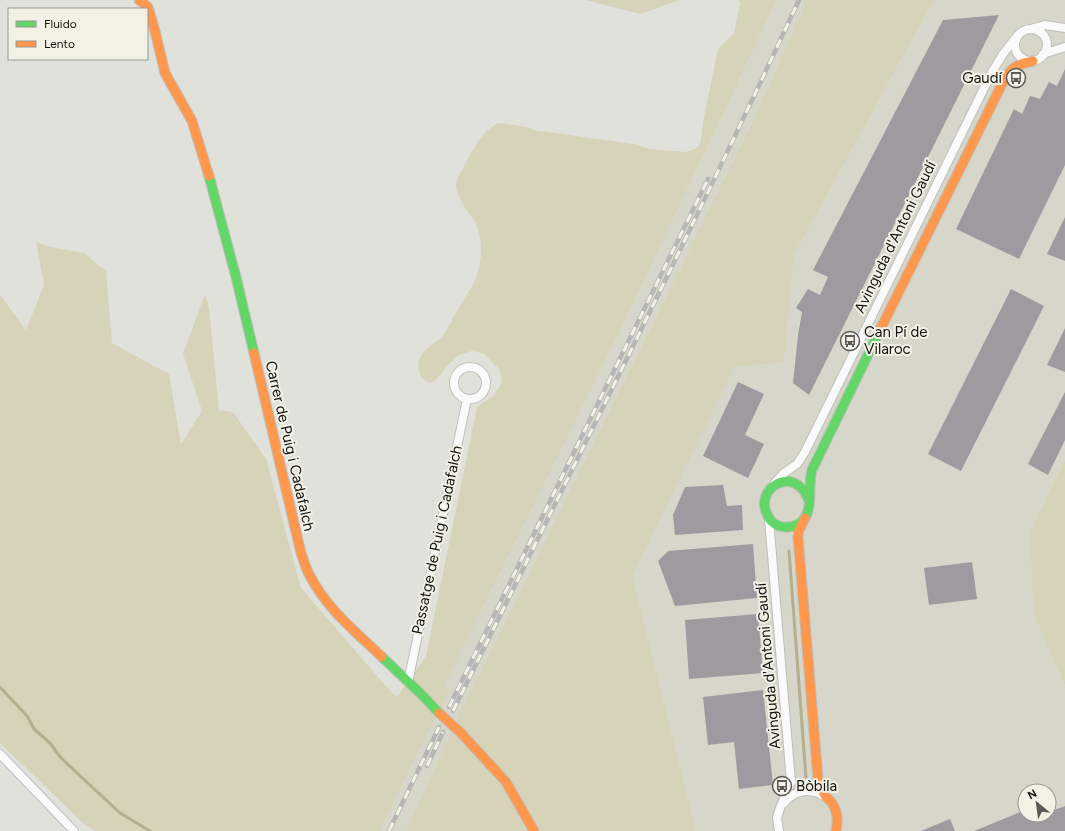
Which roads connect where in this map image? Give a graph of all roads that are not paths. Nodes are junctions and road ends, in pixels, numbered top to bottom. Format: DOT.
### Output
graph roads {
  1 [pos="139,0"];
  2 [pos="1065,28"];
  3 [pos="1027,29"];
  4 [pos="1018,35"];
  5 [pos="1065,47"];
  6 [pos="1043,54"];
  7 [pos="1033,61"];
  8 [pos="467,399"];
  9 [pos="770,488"];
  10 [pos="809,501"];
  11 [pos="805,516"];
  12 [pos="769,519"];
  13 [pos="408,682"];
  14 [pos="0,754"];
  15 [pos="826,797"];
  16 [pos="780,808"];
  17 [pos="74,831"];
  18 [pos="534,831"];
  19 [pos="779,831"];
  20 [pos="836,831"];
  1 -- 13 [label="street, Carrer de Puig i Cadafalch"];
  2 -- 3 [label="street"];
  3 -- 4 [label="street"];
  3 -- 6 [label="street"];
  4 -- 7 [label="street"];
  4 -- 9 [label="street, Avinguda d'Antoni Gaudí"];
  5 -- 6 [label="street"];
  6 -- 7 [label="street"];
  7 -- 10 [label="street, Avinguda d'Antoni Gaudí"];
  8 -- 8 [label="street"];
  8 -- 13 [label="street, Passatge de Puig i Cadafalch"];
  9 -- 10 [label="street"];
  9 -- 12 [label="street"];
  10 -- 11 [label="street"];
  11 -- 12 [label="street"];
  11 -- 15 [label="street"];
  12 -- 16 [label="street, Avinguda d'Antoni Gaudí"];
  13 -- 18 [label="street, Carrer de Puig i Cadafalch, bridge"];
  14 -- 17 [label="street"];
  15 -- 16 [label="street"];
  15 -- 20 [label="street"];
  16 -- 19 [label="street, Avinguda d'Antoni Gaudí"];
}
